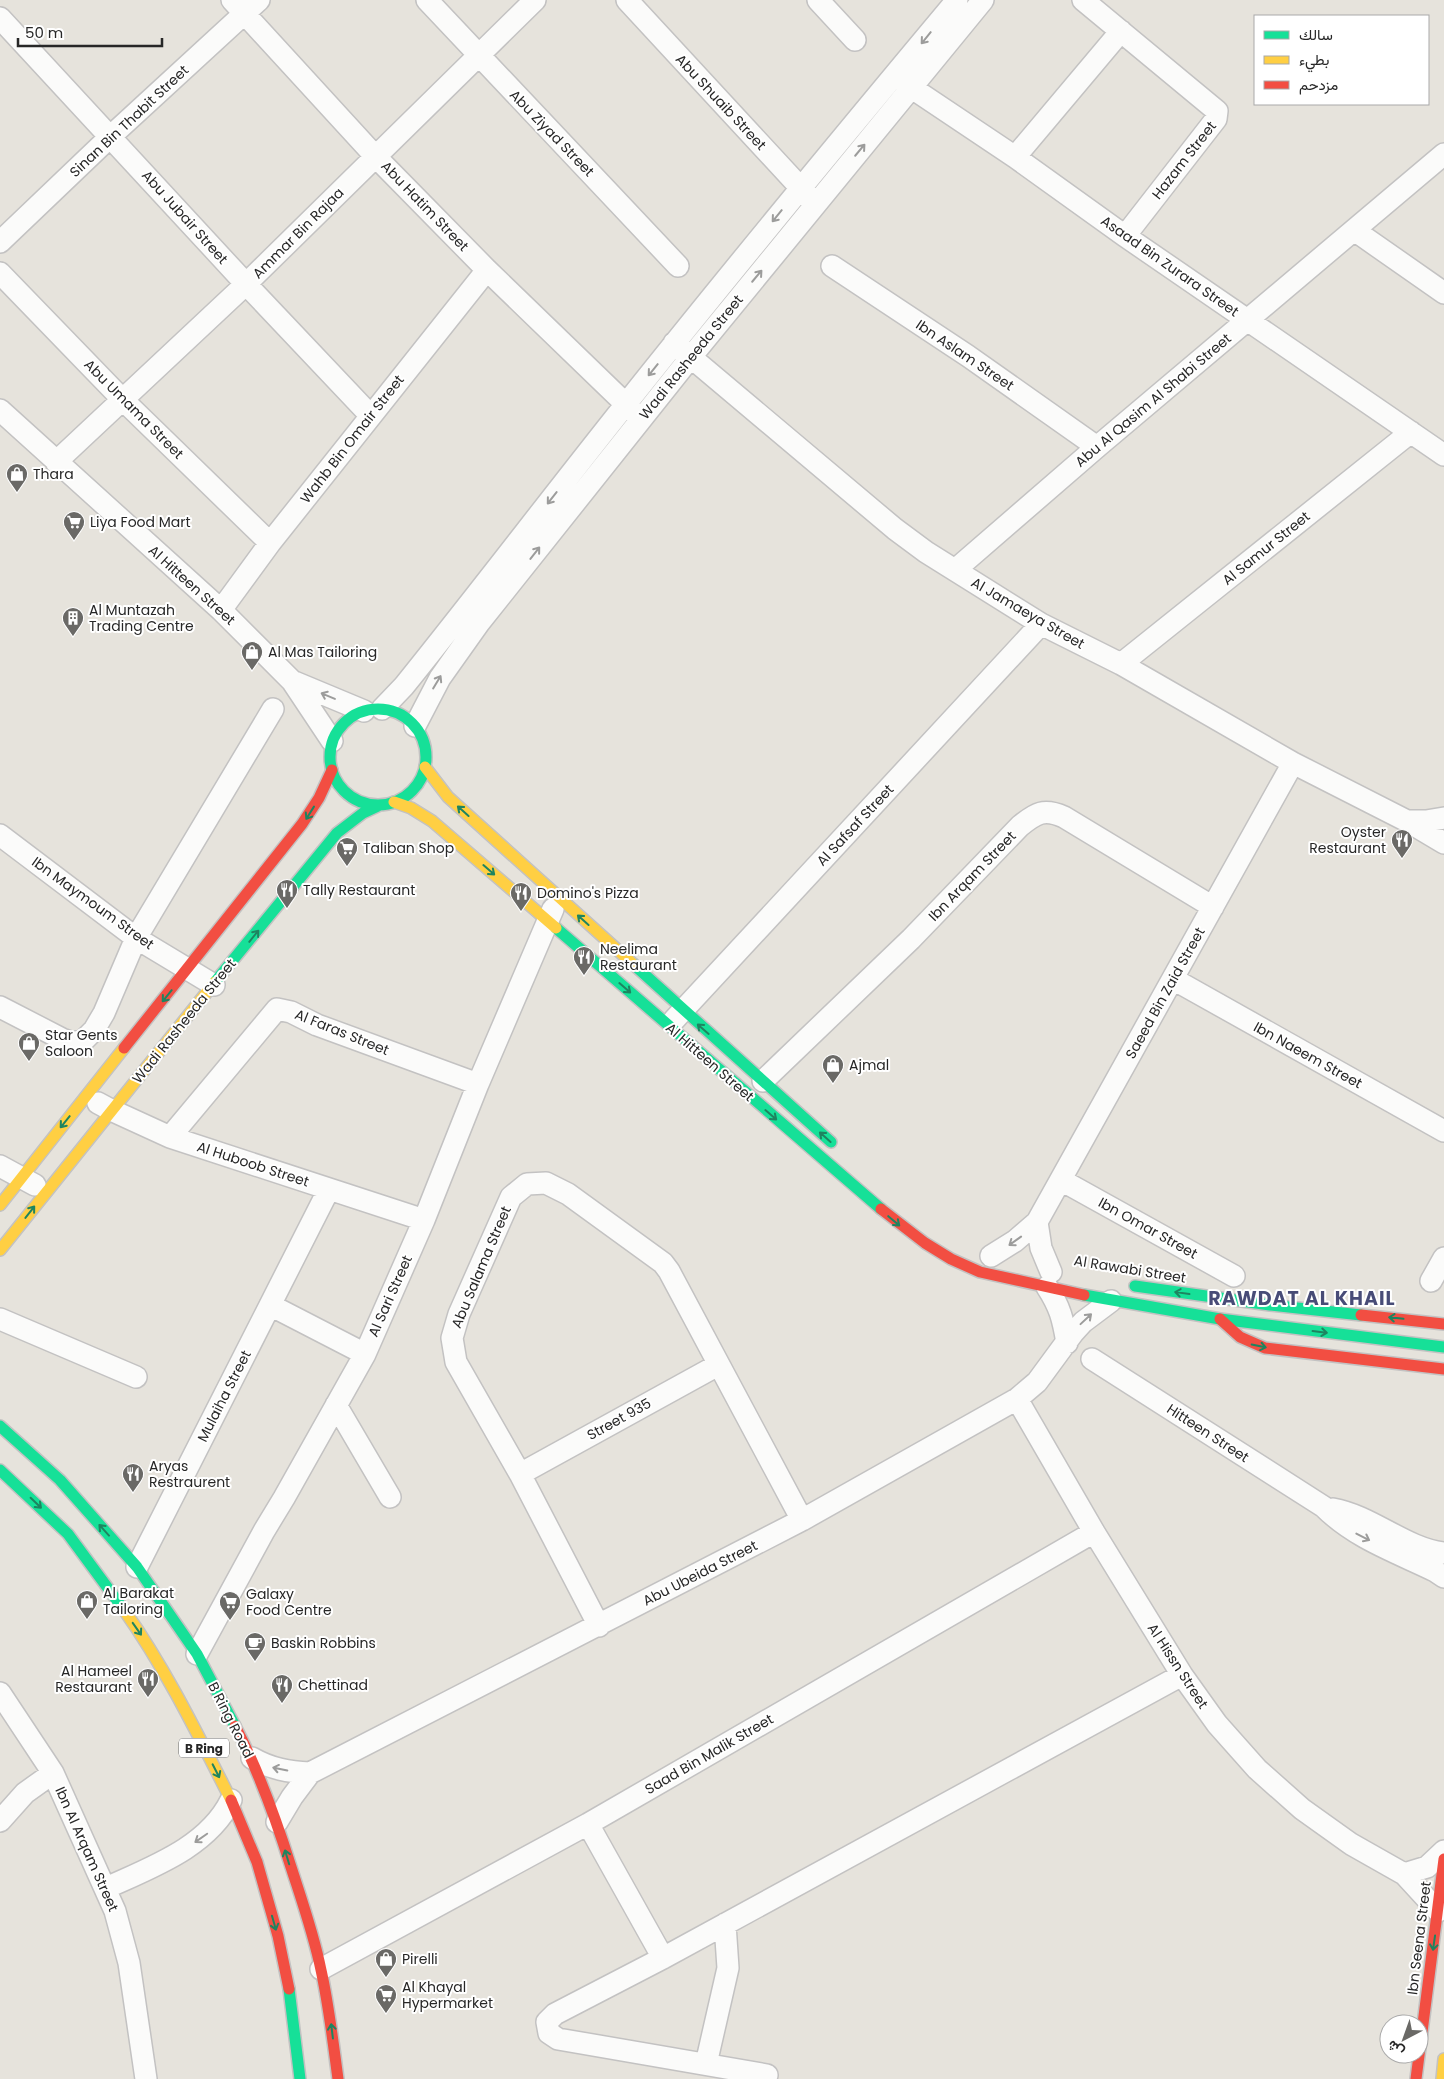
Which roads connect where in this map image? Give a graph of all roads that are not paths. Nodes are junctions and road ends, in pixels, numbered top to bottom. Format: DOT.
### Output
graph roads {
  1 [pos="427,0"];
  2 [pos="535,0"];
  3 [pos="627,0"];
  4 [pos="818,0"];
  5 [pos="1083,0"];
  6 [pos="246,4"];
  7 [pos="963,4"];
  8 [pos="0,18"];
  9 [pos="1121,31"];
  10 [pos="855,40"];
  11 [pos="478,55"];
  12 [pos="904,81"];
  13 [pos="111,136"];
  14 [pos="1444,154"];
  15 [pos="375,156"];
  16 [pos="1015,157"];
  17 [pos="800,187"];
  18 [pos="815,204"];
  19 [pos="1354,230"];
  20 [pos="1125,236"];
  21 [pos="0,242"];
  22 [pos="678,266"];
  23 [pos="832,266"];
  24 [pos="487,270"];
  25 [pos="0,273"];
  26 [pos="246,284"];
  27 [pos="1444,294"];
  28 [pos="1248,320"];
  29 [pos="674,343"];
  30 [pos="690,358"];
  31 [pos="122,399"];
  32 [pos="625,404"];
  33 [pos="0,410"];
  34 [pos="370,415"];
  35 [pos="641,418"];
  36 [pos="1411,432"];
  37 [pos="1097,447"];
  38 [pos="1444,455"];
  39 [pos="56,462"];
  40 [pos="270,543"];
  41 [pos="955,570"];
  42 [pos="221,610"];
  43 [pos="1041,624"];
  44 [pos="1122,664"];
  45 [pos="292,680"];
  46 [pos="273,709"];
  47 [pos="373,710"];
  48 [pos="415,726"];
  49 [pos="332,741"];
  50 [pos="1293,763"];
  51 [pos="426,767"];
  52 [pos="332,770"];
  53 [pos="394,802"];
  54 [pos="380,805"];
  55 [pos="1444,818"];
  56 [pos="1407,821"];
  57 [pos="0,835"];
  58 [pos="1444,843"];
  59 [pos="560,898"];
  60 [pos="1213,907"];
  61 [pos="547,920"];
  62 [pos="136,938"];
  63 [pos="189,969"];
  64 [pos="1173,979"];
  65 [pos="214,986"];
  66 [pos="0,1007"];
  67 [pos="675,1018"];
  68 [pos="763,1081"];
  69 [pos="478,1084"];
  70 [pos="86,1095"];
  71 [pos="111,1110"];
  72 [pos="1444,1131"];
  73 [pos="170,1137"];
  74 [pos="842,1152"];
  75 [pos="0,1166"];
  76 [pos="21,1177"];
  77 [pos="1061,1180"];
  78 [pos="329,1190"];
  79 [pos="46,1192"];
  80 [pos="0,1205"];
  81 [pos="424,1220"];
  82 [pos="1037,1222"];
  83 [pos="0,1250"];
  84 [pos="993,1257"];
  85 [pos="1444,1258"];
  86 [pos="1049,1275"];
  87 [pos="1234,1276"];
  88 [pos="1432,1281"];
  89 [pos="1126,1285"];
  90 [pos="1111,1301"];
  91 [pos="270,1305"];
  92 [pos="0,1319"];
  93 [pos="1220,1319"];
  94 [pos="1444,1324"];
  95 [pos="1067,1343"];
  96 [pos="1444,1347"];
  97 [pos="365,1354"];
  98 [pos="1092,1359"];
  99 [pos="718,1365"];
  100 [pos="1444,1369"];
  101 [pos="136,1377"];
  102 [pos="1017,1399"];
  103 [pos="336,1405"];
  104 [pos="0,1426"];
  105 [pos="0,1470"];
  106 [pos="520,1474"];
  107 [pos="390,1497"];
  108 [pos="1324,1507"];
  109 [pos="802,1520"];
  110 [pos="1094,1532"];
  111 [pos="1444,1552"];
  112 [pos="137,1567"];
  113 [pos="1444,1577"];
  114 [pos="599,1626"];
  115 [pos="197,1654"];
  116 [pos="1182,1675"];
  117 [pos="0,1693"];
  118 [pos="252,1758"];
  119 [pos="53,1773"];
  120 [pos="310,1773"];
  121 [pos="231,1800"];
  122 [pos="0,1821"];
  123 [pos="277,1822"];
  124 [pos="588,1824"];
  125 [pos="1444,1851"];
  126 [pos="1444,1860"];
  127 [pos="1404,1874"];
  128 [pos="106,1888"];
  129 [pos="1438,1911"];
  130 [pos="725,1924"];
  131 [pos="663,1958"];
  132 [pos="321,1970"];
  133 [pos="1444,2059"];
  134 [pos="706,2064"];
  135 [pos="767,2075"];
  136 [pos="146,2079"];
  137 [pos="300,2079"];
  138 [pos="338,2079"];
  139 [pos="1416,2079"];
  140 [pos="1442,2079"];
  1 -- 11 [label="street, Abu Ziyad Street"];
  2 -- 11 [label="street, Ammar Bin Rajaa"];
  3 -- 17 [label="street, Abu Shuaib Street"];
  4 -- 10 [label="street"];
  5 -- 9 [label="street, Hazam Street"];
  6 -- 13 [label="street, Sinan Bin Thabit Street"];
  6 -- 15 [label="street, Abu Hatim Street"];
  7 -- 12 [label="street, Wadi Rasheeda Street"];
  8 -- 13 [label="street, Abu Jubair Street"];
  9 -- 16 [label="street"];
  9 -- 20 [label="street, Hazam Street"];
  11 -- 15 [label="street, Ammar Bin Rajaa"];
  11 -- 22 [label="street, Abu Ziyad Street"];
  12 -- 16 [label="street, Asaad Bin Zurara Street"];
  12 -- 17 [label="street, Wadi Rasheeda Street"];
  18 -- 12 [label="street, Wadi Rasheeda Street, one-way"];
  13 -- 21 [label="street, Sinan Bin Thabit Street"];
  13 -- 26 [label="street, Abu Jubair Street"];
  14 -- 19 [label="street, Abu Al Qasim Al Shabi Street"];
  15 -- 24 [label="street, Abu Hatim Street"];
  15 -- 26 [label="street, Ammar Bin Rajaa"];
  16 -- 20 [label="street, Asaad Bin Zurara Street"];
  17 -- 18 [label="street, Abu Shuaib Street"];
  17 -- 29 [label="street, Wadi Rasheeda Street, one-way"];
  30 -- 18 [label="street, Wadi Rasheeda Street, one-way"];
  19 -- 27 [label="street"];
  19 -- 28 [label="street, Abu Al Qasim Al Shabi Street"];
  20 -- 28 [label="street, Asaad Bin Zurara Street"];
  23 -- 37 [label="street, Ibn Aslam Street"];
  24 -- 32 [label="street, Abu Hatim Street"];
  24 -- 34 [label="street, Wahb Bin Omair Street"];
  25 -- 31 [label="street, Abu Umama Street"];
  26 -- 31 [label="street, Ammar Bin Rajaa"];
  26 -- 34 [label="street, Abu Jubair Street"];
  28 -- 36 [label="street, Asaad Bin Zurara Street"];
  28 -- 37 [label="street, Abu Al Qasim Al Shabi Street"];
  29 -- 30 [label="street, Al Jamaeya Street"];
  29 -- 32 [label="street, Wadi Rasheeda Street, one-way"];
  30 -- 35 [label="street, Wadi Rasheeda Street"];
  30 -- 41 [label="street, Al Jamaeya Street"];
  31 -- 39 [label="street, Ammar Bin Rajaa"];
  31 -- 40 [label="street, Abu Umama Street"];
  32 -- 35 [label="street, Abu Hatim Street"];
  32 -- 47 [label="street, Wadi Rasheeda Street, one-way"];
  33 -- 39 [label="street, Al Hitteen Street"];
  34 -- 40 [label="street, Wahb Bin Omair Street"];
  48 -- 35 [label="street, Wadi Rasheeda Street, one-way"];
  36 -- 38 [label="street, Asaad Bin Zurara Street"];
  36 -- 44 [label="street, Al Samur Street"];
  37 -- 41 [label="street, Abu Al Qasim Al Shabi Street"];
  39 -- 42 [label="street, Al Hitteen Street"];
  40 -- 42 [label="street, Wahb Bin Omair Street"];
  41 -- 43 [label="street, Al Jamaeya Street"];
  42 -- 45 [label="street, Al Hitteen Street"];
  43 -- 44 [label="street, Al Jamaeya Street"];
  43 -- 67 [label="street, Al Safsaf Street"];
  44 -- 50 [label="street, Al Jamaeya Street"];
  47 -- 45 [label="street, Al Hitteen Street, one-way"];
  45 -- 49 [label="street, Al Hitteen Street"];
  46 -- 62 [label="street"];
  47 -- 48 [label="street"];
  47 -- 49 [label="street"];
  48 -- 51 [label="street"];
  49 -- 52 [label="street"];
  50 -- 56 [label="street, Al Jamaeya Street"];
  50 -- 60 [label="street, Saeed Bin Zaid Street"];
  51 -- 53 [label="street"];
  59 -- 51 [label="street, Al Hitteen Street, one-way"];
  52 -- 54 [label="street"];
  52 -- 63 [label="street, one-way"];
  53 -- 54 [label="street"];
  53 -- 61 [label="street, Al Hitteen Street, one-way"];
  65 -- 54 [label="street, Wadi Rasheeda Street, one-way"];
  55 -- 56 [label="street"];
  56 -- 58 [label="street, Al Jamaeya Street"];
  57 -- 62 [label="street, Ibn Maymoum Street"];
  59 -- 61 [label="street, Al Sari Street"];
  67 -- 59 [label="street, Al Hitteen Street, one-way"];
  60 -- 64 [label="street, Saeed Bin Zaid Street"];
  60 -- 68 [label="street, Ibn Arqam Street"];
  61 -- 67 [label="street, Al Hitteen Street, one-way"];
  61 -- 69 [label="street, Al Sari Street"];
  62 -- 63 [label="street, Ibn Maymoum Street"];
  62 -- 66 [label="street"];
  63 -- 65 [label="street, Ibn Maymoum Street"];
  63 -- 70 [label="street, one-way"];
  64 -- 72 [label="street, Ibn Naeem Street"];
  64 -- 77 [label="street, Saeed Bin Zaid Street"];
  65 -- 71 [label="street, Wadi Rasheeda Street"];
  68 -- 67 [label="street, Al Hitteen Street, one-way"];
  67 -- 86 [label="street, Al Hitteen Street, one-way"];
  74 -- 68 [label="street, Al Hitteen Street, one-way"];
  69 -- 73 [label="street, Al Faras Street"];
  69 -- 81 [label="street, Al Sari Street"];
  70 -- 71 [label="street, Al Huboob Street"];
  70 -- 76 [label="street, one-way"];
  71 -- 73 [label="street, Al Huboob Street"];
  71 -- 79 [label="street, Wadi Rasheeda Street"];
  73 -- 78 [label="street, Al Huboob Street"];
  75 -- 76 [label="street"];
  76 -- 79 [label="street"];
  76 -- 80 [label="street"];
  77 -- 82 [label="street, Saeed Bin Zaid Street"];
  77 -- 87 [label="street, Ibn Omar Street"];
  78 -- 81 [label="street, Al Huboob Street"];
  78 -- 91 [label="street, Mulaiha Street"];
  83 -- 79 [label="street, Wadi Rasheeda Street, one-way"];
  81 -- 97 [label="street, Al Sari Street"];
  82 -- 84 [label="street, Saeed Bin Zaid Street, one-way"];
  82 -- 86 [label="street"];
  85 -- 88 [label="street"];
  86 -- 90 [label="street"];
  86 -- 95 [label="street"];
  94 -- 89 [label="street, Al Rawabi Street, one-way"];
  90 -- 93 [label="street"];
  95 -- 90 [label="street, Abu Ubeida Street, one-way"];
  91 -- 97 [label="street"];
  91 -- 112 [label="street, Mulaiha Street"];
  92 -- 101 [label="street"];
  93 -- 96 [label="street, one-way"];
  93 -- 100 [label="street, one-way"];
  95 -- 102 [label="street, Abu Ubeida Street"];
  97 -- 103 [label="street, Al Sari Street"];
  98 -- 108 [label="street, Hitteen Street"];
  99 -- 106 [label="street, Street 935"];
  99 -- 106 [label="street, Abu Salama Street"];
  99 -- 109 [label="street, Abu Salama Street"];
  102 -- 109 [label="street, Abu Ubeida Street"];
  102 -- 110 [label="street, Al Hissn Street"];
  103 -- 107 [label="street"];
  103 -- 115 [label="street, Al Sari Street"];
  112 -- 104 [label="street, B Ring Road / B Ring, one-way"];
  105 -- 121 [label="street, B Ring, one-way"];
  106 -- 114 [label="street, Abu Salama Street"];
  108 -- 111 [label="street, Hitteen Street"];
  108 -- 113 [label="street, Hitteen Street, one-way"];
  109 -- 114 [label="street, Abu Ubeida Street"];
  110 -- 116 [label="street, Al Hissn Street"];
  110 -- 124 [label="street, Saad Bin Malik Street"];
  112 -- 115 [label="street, B Ring Road / B Ring"];
  114 -- 120 [label="street, Abu Ubeida Street"];
  115 -- 118 [label="street, B Ring Road / B Ring"];
  116 -- 127 [label="street, Al Hissn Street"];
  116 -- 130 [label="street"];
  117 -- 119 [label="street, Ibn Al Arqam Street"];
  120 -- 118 [label="street, one-way"];
  118 -- 123 [label="street, B Ring Road / B Ring"];
  119 -- 122 [label="street"];
  119 -- 128 [label="street, Ibn Al Arqam Street"];
  120 -- 123 [label="street, Abu Ubeida Street"];
  121 -- 128 [label="street, one-way"];
  121 -- 137 [label="street, B Ring, one-way"];
  132 -- 123 [label="street, B Ring Road / B Ring, one-way"];
  124 -- 131 [label="street"];
  124 -- 132 [label="street, Saad Bin Malik Street"];
  125 -- 127 [label="street"];
  126 -- 129 [label="street, Ibn Seena Street"];
  127 -- 129 [label="street, Al Hissn Street"];
  128 -- 136 [label="street, Ibn Al Arqam Street"];
  129 -- 139 [label="street, Ibn Seena Street, one-way"];
  130 -- 131 [label="street"];
  130 -- 134 [label="street"];
  131 -- 134 [label="street"];
  138 -- 132 [label="street, B Ring Road / B Ring, one-way"];
  133 -- 140 [label="street"];
  134 -- 135 [label="street"];
}
